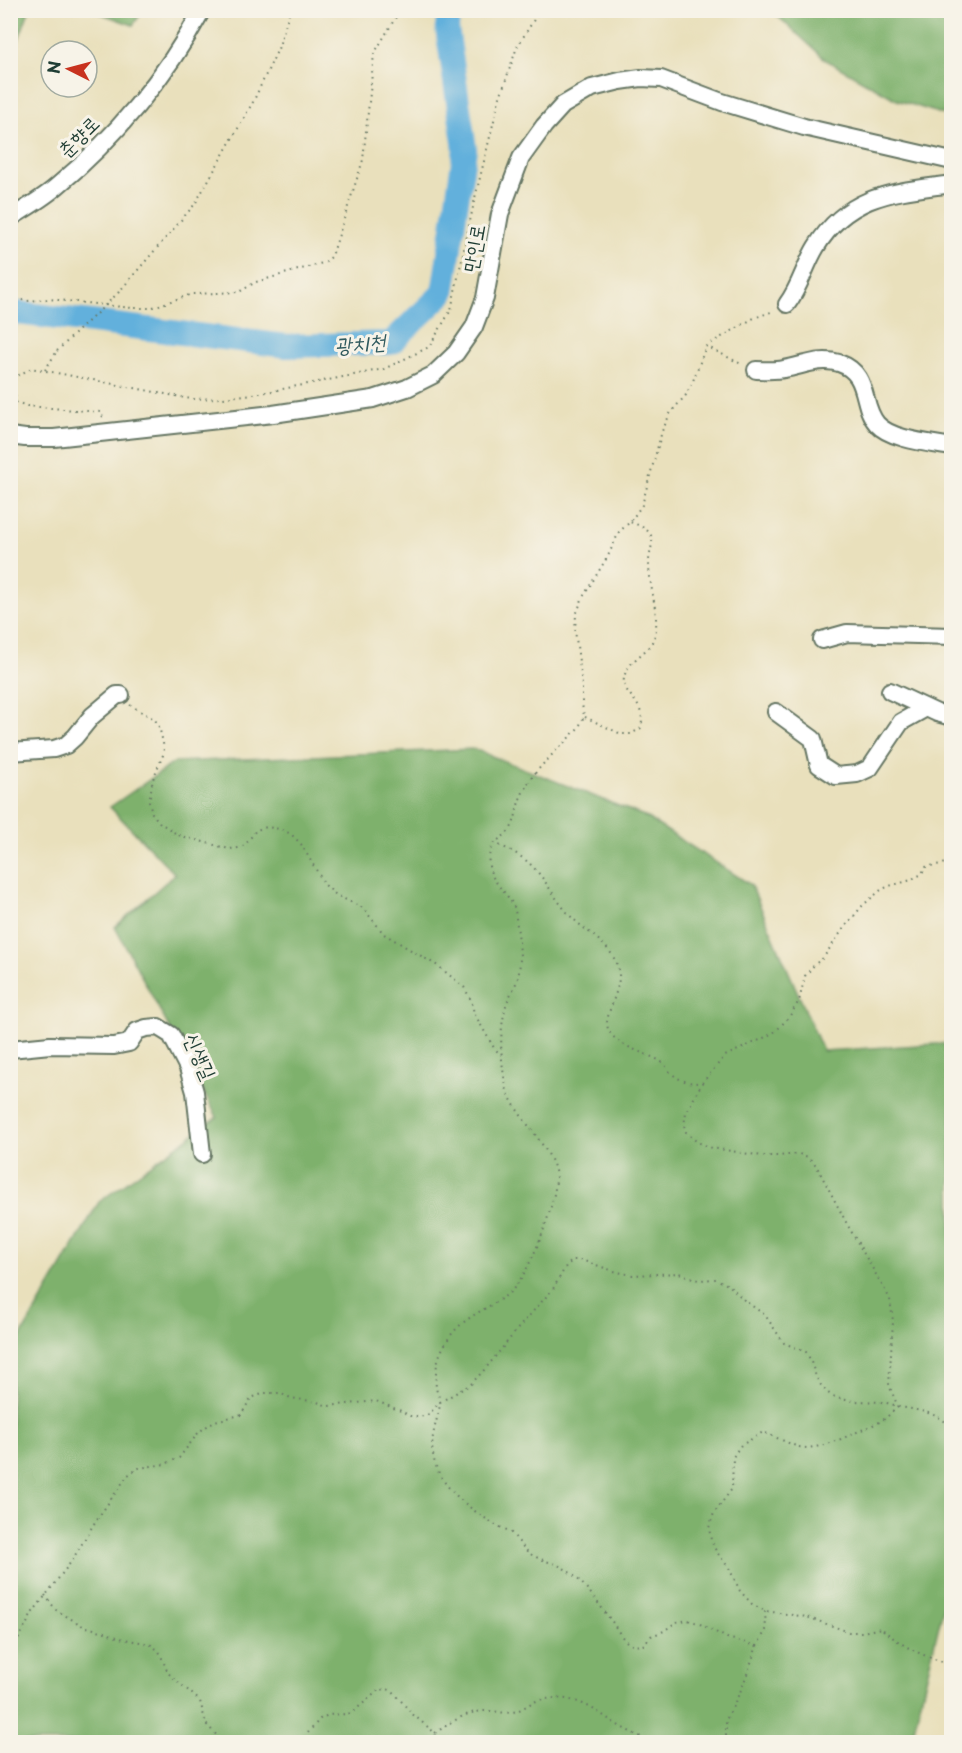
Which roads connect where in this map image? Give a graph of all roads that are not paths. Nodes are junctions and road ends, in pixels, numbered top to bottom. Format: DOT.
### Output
graph roads {
  1 [pos="202,10"];
  2 [pos="951,161"];
  3 [pos="951,184"];
  4 [pos="10,218"];
  5 [pos="787,304"];
  6 [pos="756,370"];
  7 [pos="10,436"];
  8 [pos="951,447"];
  9 [pos="951,636"];
  10 [pos="822,640"];
  11 [pos="890,691"];
  12 [pos="121,695"];
  13 [pos="926,708"];
  14 [pos="776,712"];
  15 [pos="951,717"];
  16 [pos="10,752"];
  17 [pos="10,1049"];
  18 [pos="202,1154"];
  1 -- 4 [label="street, 춘향로"];
  2 -- 7 [label="street, 만인로"];
  3 -- 5 [label="street"];
  6 -- 8 [label="street"];
  9 -- 10 [label="street"];
  11 -- 13 [label="street"];
  12 -- 16 [label="street"];
  13 -- 14 [label="street"];
  13 -- 15 [label="street"];
  17 -- 18 [label="street, 신생길"];
}
